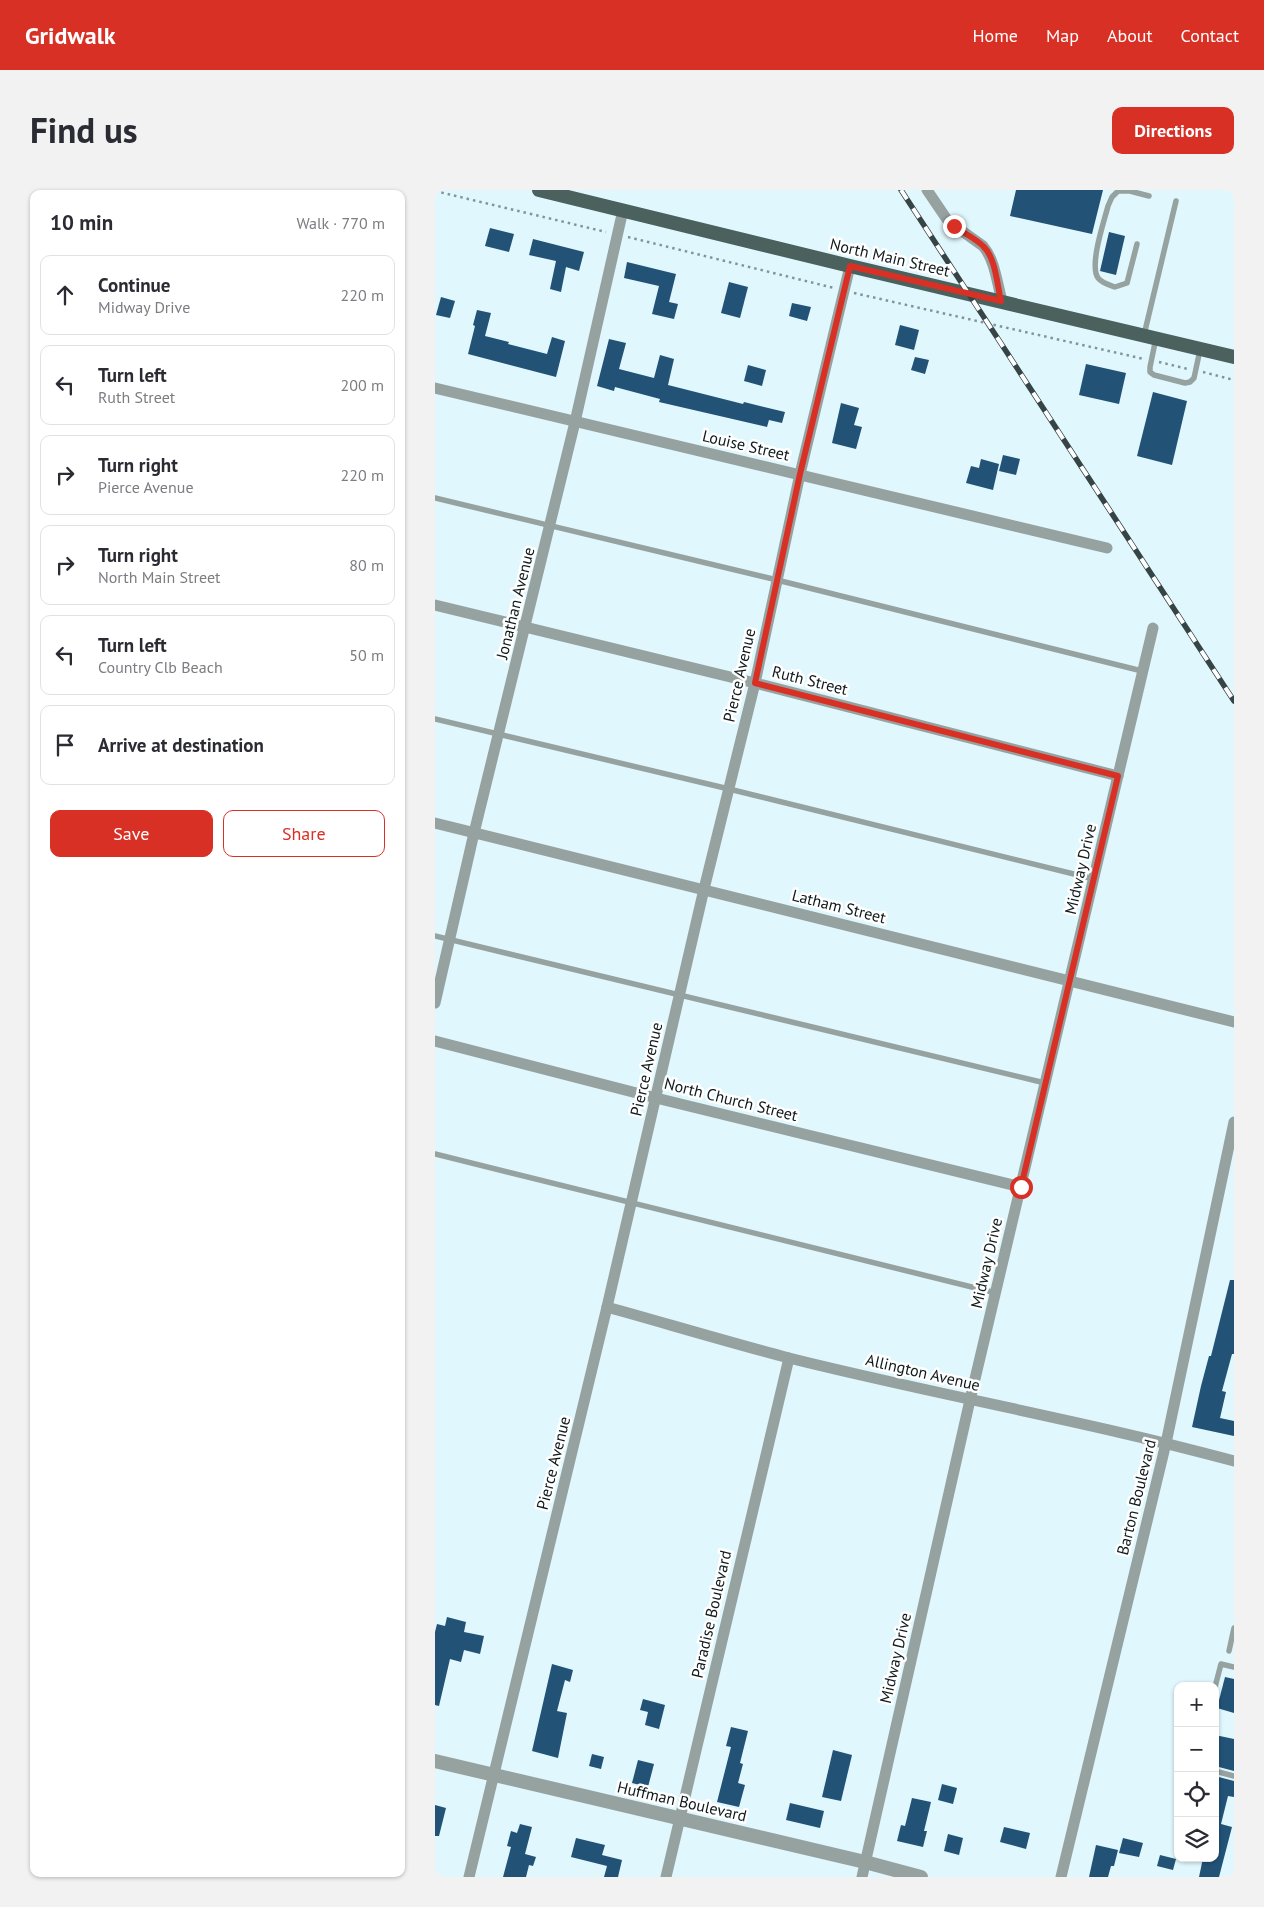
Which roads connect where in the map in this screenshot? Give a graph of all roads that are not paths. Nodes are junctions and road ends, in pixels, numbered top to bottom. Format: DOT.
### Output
graph roads {
  1 [pos="539,190"];
  2 [pos="927,190"];
  3 [pos="1149,196"];
  4 [pos="1176,201"];
  5 [pos="623,210"];
  6 [pos="1137,244"];
  7 [pos="850,266"];
  8 [pos="1001,301"];
  9 [pos="1150,337"];
  10 [pos="1201,349"];
  11 [pos="1234,357"];
  12 [pos="435,388"];
  13 [pos="575,422"];
  14 [pos="800,474"];
  15 [pos="435,498"];
  16 [pos="551,526"];
  17 [pos="1107,548"];
  18 [pos="777,580"];
  19 [pos="435,605"];
  20 [pos="526,627"];
  21 [pos="1153,628"];
  22 [pos="1142,671"];
  23 [pos="755,683"];
  24 [pos="435,719"];
  25 [pos="499,734"];
  26 [pos="1118,776"];
  27 [pos="729,789"];
  28 [pos="435,823"];
  29 [pos="473,832"];
  30 [pos="1094,879"];
  31 [pos="704,889"];
  32 [pos="435,936"];
  33 [pos="449,940"];
  34 [pos="1069,982"];
  35 [pos="680,995"];
  36 [pos="435,1003"];
  37 [pos="1234,1022"];
  38 [pos="435,1041"];
  39 [pos="1045,1083"];
  40 [pos="656,1098"];
  41 [pos="1234,1122"];
  42 [pos="435,1154"];
  43 [pos="1021,1187"];
  44 [pos="632,1203"];
  45 [pos="996,1293"];
  46 [pos="607,1307"];
  47 [pos="789,1358"];
  48 [pos="971,1400"];
  49 [pos="1166,1443"];
  50 [pos="1234,1461"];
  51 [pos="1234,1628"];
  52 [pos="1229,1650"];
  53 [pos="1234,1667"];
  54 [pos="1216,1682"];
  55 [pos="435,1761"];
  56 [pos="1219,1772"];
  57 [pos="494,1774"];
  58 [pos="1234,1776"];
  59 [pos="679,1818"];
  60 [pos="865,1862"];
  61 [pos="469,1877"];
  62 [pos="666,1877"];
  63 [pos="862,1877"];
  64 [pos="921,1877"];
  65 [pos="1061,1877"];
  1 -- 5 [label="main road, North Main Street"];
  2 -- 8 [label="street"];
  3 -- 6 [label="lane"];
  4 -- 9 [label="lane"];
  5 -- 7 [label="main road, North Main Street"];
  5 -- 13 [label="street, Jonathan Avenue"];
  7 -- 8 [label="main road, North Main Street"];
  7 -- 14 [label="street, Pierce Avenue"];
  8 -- 9 [label="main road, North Main Street"];
  9 -- 10 [label="main road, North Main Street"];
  9 -- 10 [label="lane"];
  10 -- 11 [label="main road, North Main Street"];
  12 -- 13 [label="street, Louise Street"];
  13 -- 14 [label="street, Louise Street"];
  13 -- 16 [label="street, Jonathan Avenue"];
  14 -- 17 [label="street, Louise Street"];
  14 -- 18 [label="street, Pierce Avenue"];
  15 -- 16 [label="lane"];
  16 -- 18 [label="lane"];
  16 -- 20 [label="street, Jonathan Avenue"];
  18 -- 22 [label="lane"];
  18 -- 23 [label="street, Pierce Avenue"];
  19 -- 20 [label="street, Ruth Street"];
  20 -- 23 [label="street, Ruth Street"];
  20 -- 25 [label="street, Jonathan Avenue"];
  21 -- 22 [label="street, Midway Drive"];
  22 -- 26 [label="street, Midway Drive"];
  23 -- 26 [label="street, Ruth Street"];
  23 -- 27 [label="street, Pierce Avenue"];
  24 -- 25 [label="lane"];
  25 -- 27 [label="lane"];
  25 -- 29 [label="street, Jonathan Avenue"];
  26 -- 30 [label="street, Midway Drive"];
  27 -- 30 [label="lane"];
  27 -- 31 [label="street, Pierce Avenue"];
  28 -- 29 [label="street, Latham Street"];
  29 -- 31 [label="street, Latham Street"];
  29 -- 33 [label="street, Jonathan Avenue"];
  30 -- 34 [label="street, Midway Drive"];
  31 -- 34 [label="street, Latham Street"];
  31 -- 35 [label="street, Pierce Avenue"];
  32 -- 33 [label="lane"];
  33 -- 35 [label="lane"];
  33 -- 36 [label="street, Jonathan Avenue"];
  34 -- 37 [label="street, Latham Street"];
  34 -- 39 [label="street, Midway Drive"];
  35 -- 39 [label="lane"];
  35 -- 40 [label="street, Pierce Avenue"];
  38 -- 40 [label="street, North Church Street"];
  39 -- 43 [label="street, Midway Drive"];
  40 -- 43 [label="street, North Church Street"];
  40 -- 44 [label="street, Pierce Avenue"];
  41 -- 49 [label="street, Barton Boulevard"];
  42 -- 44 [label="lane"];
  43 -- 45 [label="street, Midway Drive"];
  44 -- 45 [label="lane"];
  44 -- 46 [label="street, Pierce Avenue"];
  45 -- 48 [label="street, Midway Drive"];
  46 -- 47 [label="street, Allington Avenue"];
  46 -- 57 [label="street, Pierce Avenue"];
  47 -- 48 [label="street, Allington Avenue"];
  47 -- 59 [label="street, Paradise Boulevard"];
  48 -- 49 [label="street, Allington Avenue"];
  48 -- 60 [label="street, Midway Drive"];
  49 -- 50 [label="street, Allington Avenue"];
  49 -- 65 [label="street, Barton Boulevard"];
  51 -- 52 [label="lane"];
  53 -- 54 [label="lane"];
  55 -- 57 [label="street, Huffman Boulevard"];
  56 -- 58 [label="lane"];
  57 -- 59 [label="street, Huffman Boulevard"];
  57 -- 61 [label="street, Pierce Avenue"];
  59 -- 60 [label="street, Huffman Boulevard"];
  59 -- 62 [label="street, Paradise Boulevard"];
  60 -- 63 [label="street, Midway Drive"];
  60 -- 64 [label="street, Huffman Boulevard"];
}
